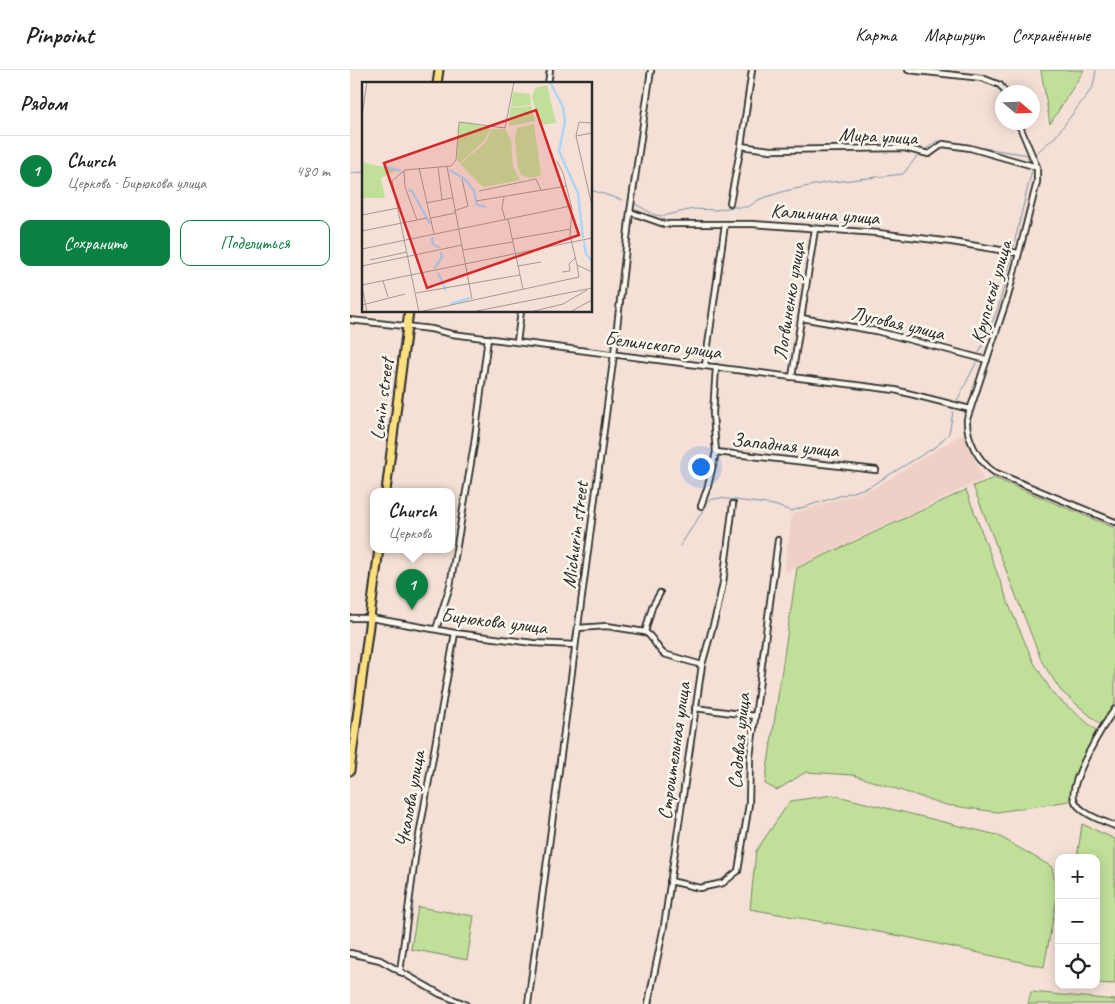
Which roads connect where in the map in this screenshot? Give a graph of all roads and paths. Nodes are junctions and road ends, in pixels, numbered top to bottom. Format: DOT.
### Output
graph roads {
  1 [pos="651,70"];
  2 [pos="752,70"];
  3 [pos="908,70"];
  4 [pos="1000,85"];
  5 [pos="1021,130"];
  6 [pos="742,146"];
  7 [pos="1037,167"];
  8 [pos="730,202"];
  9 [pos="630,212"];
  10 [pos="724,224"];
  11 [pos="815,229"];
  12 [pos="1018,253"];
  13 [pos="409,312"];
  14 [pos="520,312"];
  15 [pos="801,318"];
  16 [pos="350,320"];
  17 [pos="407,328"];
  18 [pos="488,338"];
  19 [pos="517,342"];
  20 [pos="614,354"];
  21 [pos="987,360"];
  22 [pos="704,366"];
  23 [pos="716,367"];
  24 [pos="792,377"];
  25 [pos="970,409"];
  26 [pos="716,452"];
  27 [pos="876,470"];
  28 [pos="386,488"];
  29 [pos="734,504"];
  30 [pos="701,506"];
  31 [pos="1115,522"];
  32 [pos="778,540"];
  33 [pos="379,553"];
  34 [pos="660,593"];
  35 [pos="350,618"];
  36 [pos="371,618"];
  37 [pos="578,628"];
  38 [pos="436,629"];
  39 [pos="646,632"];
  40 [pos="455,633"];
  41 [pos="575,645"];
  42 [pos="702,665"];
  43 [pos="695,708"];
  44 [pos="1115,709"];
  45 [pos="755,716"];
  46 [pos="350,771"];
  47 [pos="1115,826"];
  48 [pos="670,881"];
  49 [pos="350,953"];
  50 [pos="400,972"];
  51 [pos="464,1004"];
  52 [pos="528,1004"];
  53 [pos="648,1004"];
  1 -- 9 [label="street, Michurin street"];
  2 -- 6 [label="street"];
  3 -- 4 [label="street"];
  5 -- 7 [label="street, Крупской улица"];
  6 -- 7 [label="street, Мира улица"];
  6 -- 8 [label="street"];
  7 -- 12 [label="street, Крупской улица"];
  9 -- 10 [label="street, Калинина улица"];
  9 -- 20 [label="street, Michurin street"];
  10 -- 11 [label="street, Калинина улица"];
  10 -- 22 [label="street"];
  11 -- 12 [label="street, Калинина улица"];
  11 -- 15 [label="street, Логвиненко улица"];
  12 -- 21 [label="street, Крупской улица"];
  13 -- 17 [label="main road, Lenin street"];
  14 -- 19 [label="street"];
  15 -- 21 [label="street, Луговая улица"];
  15 -- 24 [label="street, Логвиненко улица"];
  16 -- 17 [label="street, Белинского улица"];
  17 -- 18 [label="street, Белинского улица"];
  17 -- 28 [label="main road, Lenin street"];
  18 -- 19 [label="street, Белинского улица"];
  18 -- 38 [label="street"];
  19 -- 20 [label="street, Белинского улица"];
  20 -- 22 [label="street, Белинского улица"];
  20 -- 37 [label="street, Michurin street"];
  21 -- 25 [label="street, Крупской улица"];
  22 -- 23 [label="street, Белинского улица"];
  23 -- 24 [label="street, Белинского улица"];
  23 -- 26 [label="street, Западная улица"];
  24 -- 25 [label="street, Белинского улица"];
  25 -- 31 [label="street, Крупской улица"];
  26 -- 27 [label="street, Западная улица"];
  26 -- 30 [label="street"];
  29 -- 42 [label="street, Строительная улица"];
  32 -- 45 [label="street, Садовая улица"];
  33 -- 36 [label="main road"];
  34 -- 39 [label="street"];
  35 -- 36 [label="street, Бирюкова улица"];
  36 -- 38 [label="street, Бирюкова улица"];
  36 -- 46 [label="main road"];
  37 -- 39 [label="street"];
  37 -- 41 [label="street, Michurin street"];
  38 -- 40 [label="street, Бирюкова улица"];
  39 -- 42 [label="street"];
  40 -- 41 [label="street, Бирюкова улица"];
  40 -- 50 [label="street, Чкалова улица"];
  41 -- 52 [label="street, Michurin street"];
  42 -- 43 [label="street, Строительная улица"];
  43 -- 45 [label="street"];
  43 -- 48 [label="street, Строительная улица"];
  44 -- 47 [label="street"];
  45 -- 48 [label="street, Садовая улица"];
  48 -- 53 [label="street, Строительная улица"];
  49 -- 50 [label="street"];
  50 -- 51 [label="street"];
}
